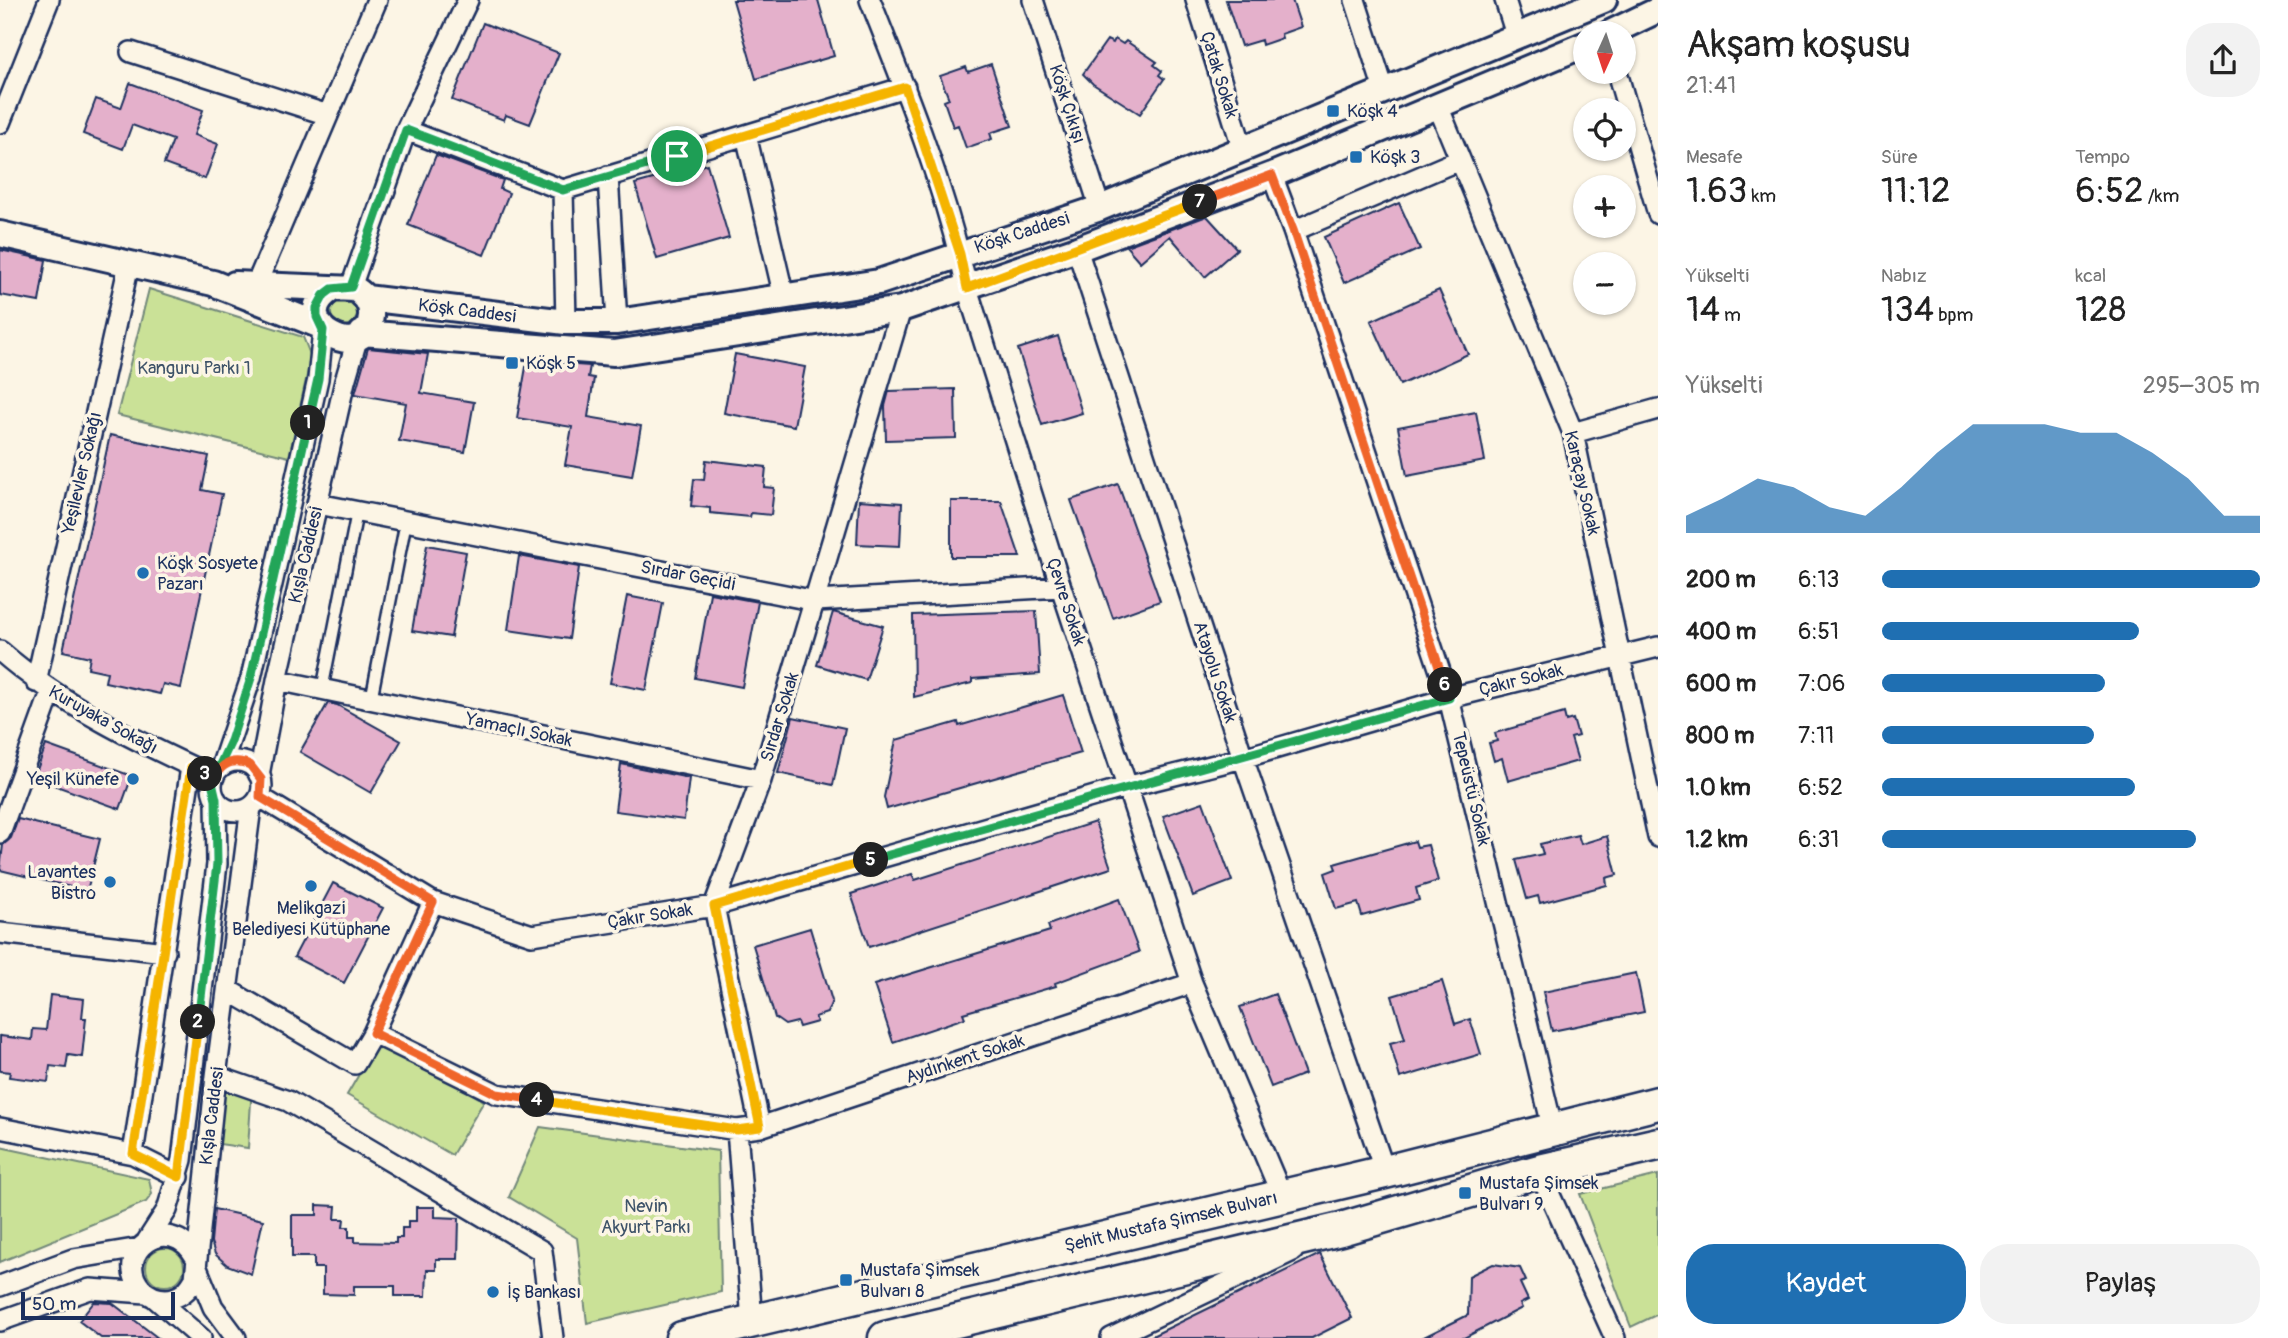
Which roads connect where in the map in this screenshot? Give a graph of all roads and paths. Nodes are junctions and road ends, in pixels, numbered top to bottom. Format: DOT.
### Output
graph roads {
  1 [pos="49,0"];
  2 [pos="377,0"];
  3 [pos="468,0"];
  4 [pos="870,0"];
  5 [pos="1034,0"];
  6 [pos="1196,0"];
  7 [pos="1355,0"];
  8 [pos="1505,0"];
  9 [pos="1604,0"];
  10 [pos="1658,10"];
  11 [pos="1636,21"];
  12 [pos="1517,38"];
  13 [pos="1573,49"];
  14 [pos="131,52"];
  15 [pos="1620,84"];
  16 [pos="905,87"];
  17 [pos="1384,90"];
  18 [pos="1438,106"];
  19 [pos="328,115"];
  20 [pos="0,123"];
  21 [pos="406,130"];
  22 [pos="746,135"];
  23 [pos="1243,150"];
  24 [pos="1459,160"];
  25 [pos="1272,175"];
  26 [pos="608,176"];
  27 [pos="563,190"];
  28 [pos="1100,208"];
  29 [pos="1658,214"];
  30 [pos="1293,230"];
  31 [pos="0,234"];
  32 [pos="1077,249"];
  33 [pos="960,254"];
  34 [pos="129,264"];
  35 [pos="213,283"];
  36 [pos="256,285"];
  37 [pos="967,288"];
  38 [pos="350,291"];
  39 [pos="784,297"];
  40 [pos="901,309"];
  41 [pos="566,322"];
  42 [pos="617,322"];
  43 [pos="322,328"];
  44 [pos="360,334"];
  45 [pos="1658,410"];
  46 [pos="1573,433"];
  47 [pos="318,505"];
  48 [pos="357,512"];
  49 [pos="406,521"];
  50 [pos="1061,587"];
  51 [pos="816,601"];
  52 [pos="1658,648"];
  53 [pos="0,651"];
  54 [pos="1619,655"];
  55 [pos="277,680"];
  56 [pos="43,687"];
  57 [pos="322,690"];
  58 [pos="1449,698"];
  59 [pos="371,700"];
  60 [pos="1243,758"];
  61 [pos="191,767"];
  62 [pos="217,772"];
  63 [pos="259,775"];
  64 [pos="761,779"];
  65 [pos="1126,787"];
  66 [pos="216,799"];
  67 [pos="255,802"];
  68 [pos="0,833"];
  69 [pos="1658,837"];
  70 [pos="433,902"];
  71 [pos="714,906"];
  72 [pos="0,933"];
  73 [pos="165,952"];
  74 [pos="1192,983"];
  75 [pos="228,990"];
  76 [pos="373,1033"];
  77 [pos="216,1076"];
  78 [pos="1658,1103"];
  79 [pos="760,1127"];
  80 [pos="0,1128"];
  81 [pos="737,1130"];
  82 [pos="1553,1130"];
  83 [pos="1658,1143"];
  84 [pos="133,1154"];
  85 [pos="1539,1171"];
  86 [pos="1385,1172"];
  87 [pos="179,1177"];
  88 [pos="1282,1196"];
  89 [pos="1341,1229"];
  90 [pos="143,1245"];
  91 [pos="197,1263"];
  92 [pos="0,1286"];
  93 [pos="150,1295"];
  94 [pos="0,1321"];
  95 [pos="752,1321"];
  96 [pos="201,1338"];
  97 [pos="236,1338"];
  98 [pos="553,1338"];
  99 [pos="682,1338"];
  100 [pos="885,1338"];
  101 [pos="1111,1338"];
  102 [pos="1615,1338"];
  1 -- 20 [label="street"];
  2 -- 19 [label="street"];
  3 -- 21 [label="street"];
  4 -- 16 [label="street, Çevre Sokak"];
  5 -- 28 [label="street, Köşk Çıkışı"];
  6 -- 23 [label="street, Çatak Sokak"];
  7 -- 17 [label="street"];
  8 -- 12 [label="street"];
  9 -- 12 [label="street, Köşk Caddesi"];
  10 -- 11 [label="street"];
  12 -- 17 [label="street, Köşk Caddesi"];
  13 -- 18 [label="street, Köşk Caddesi"];
  14 -- 19 [label="street"];
  15 -- 29 [label="street"];
  16 -- 22 [label="street"];
  16 -- 33 [label="street, Çevre Sokak"];
  17 -- 23 [label="street, Köşk Caddesi"];
  18 -- 24 [label="street, Karaçay Sokak"];
  18 -- 25 [label="street, Köşk Caddesi"];
  19 -- 36 [label="street"];
  21 -- 27 [label="street"];
  21 -- 38 [label="street"];
  22 -- 26 [label="street"];
  22 -- 39 [label="street"];
  23 -- 28 [label="street, Köşk Caddesi"];
  24 -- 30 [label="street"];
  24 -- 46 [label="street, Karaçay Sokak"];
  25 -- 30 [label="street, Tepeüstü Sokak"];
  25 -- 32 [label="street, Köşk Caddesi"];
  26 -- 27 [label="street"];
  26 -- 42 [label="street"];
  27 -- 41 [label="street"];
  28 -- 33 [label="street, Köşk Caddesi"];
  30 -- 58 [label="street, Tepeüstü Sokak"];
  31 -- 34 [label="street"];
  32 -- 37 [label="street, Köşk Caddesi"];
  32 -- 60 [label="street, Atayolu Sokak"];
  33 -- 37 [label="street, Çevre Sokak"];
  33 -- 39 [label="street, Köşk Caddesi"];
  34 -- 35 [label="street"];
  34 -- 56 [label="street, Yeşilevler Sokağı"];
  35 -- 36 [label="street, Köşk Caddesi"];
  35 -- 43 [label="street"];
  36 -- 38 [label="street, Köşk Caddesi"];
  37 -- 40 [label="street, Köşk Caddesi"];
  37 -- 50 [label="street, Çevre Sokak"];
  38 -- 41 [label="street, Köşk Caddesi"];
  38 -- 43 [label="street"];
  38 -- 44 [label="street"];
  39 -- 42 [label="street, Köşk Caddesi"];
  40 -- 44 [label="street, Köşk Caddesi"];
  40 -- 51 [label="street, Sırdar Sokak"];
  41 -- 42 [label="street, Köşk Caddesi"];
  43 -- 44 [label="street"];
  43 -- 62 [label="street, Kışla Caddesi"];
  44 -- 47 [label="street, Kışla Caddesi"];
  45 -- 46 [label="street"];
  46 -- 54 [label="street, Karaçay Sokak"];
  47 -- 48 [label="street, Sırdar Geçidi"];
  47 -- 55 [label="street, Kışla Caddesi"];
  48 -- 49 [label="street, Sırdar Geçidi"];
  48 -- 57 [label="lane"];
  49 -- 51 [label="street, Sırdar Geçidi"];
  49 -- 59 [label="lane"];
  50 -- 51 [label="street, Sırdar Geçidi"];
  50 -- 65 [label="street, Çevre Sokak"];
  51 -- 64 [label="street, Sırdar Sokak"];
  52 -- 54 [label="street, Çakır Sokak"];
  53 -- 56 [label="street, Kuruyaka Sokağı"];
  54 -- 58 [label="street, Çakır Sokak"];
  54 -- 69 [label="street, Karaçay Sokak"];
  55 -- 57 [label="street, Yamaçlı Sokak"];
  55 -- 63 [label="street, Kışla Caddesi"];
  56 -- 61 [label="street, Kuruyaka Sokağı"];
  56 -- 68 [label="street, Yeşilevler Sokağı"];
  57 -- 59 [label="street, Yamaçlı Sokak"];
  58 -- 60 [label="street, Çakır Sokak"];
  58 -- 82 [label="street, Tepeüstü Sokak"];
  59 -- 64 [label="street, Yamaçlı Sokak"];
  60 -- 65 [label="street, Çakır Sokak"];
  60 -- 86 [label="street, Atayolu Sokak"];
  61 -- 62 [label="street, Kuruyaka Sokağı"];
  61 -- 73 [label="street"];
  62 -- 63 [label="street"];
  62 -- 66 [label="street"];
  63 -- 67 [label="street"];
  64 -- 71 [label="street, Sırdar Sokak"];
  65 -- 71 [label="street, Çakır Sokak"];
  65 -- 74 [label="street, Çevre Sokak"];
  66 -- 67 [label="street"];
  66 -- 87 [label="street, Kışla Caddesi"];
  67 -- 70 [label="street"];
  67 -- 75 [label="street, Kışla Caddesi"];
  70 -- 71 [label="street, Çakır Sokak"];
  70 -- 76 [label="street"];
  71 -- 79 [label="street"];
  72 -- 73 [label="street"];
  73 -- 84 [label="street"];
  74 -- 79 [label="street, Aydınkent Sokak"];
  74 -- 88 [label="street, Çevre Sokak"];
  75 -- 76 [label="street"];
  75 -- 77 [label="street, Kışla Caddesi"];
  76 -- 81 [label="street, Aydınkent Sokak"];
  77 -- 91 [label="street, Kışla Caddesi"];
  77 -- 98 [label="street"];
  78 -- 82 [label="main road, Şehit Mustafa Şimsek Bulvarı"];
  79 -- 81 [label="street, Aydınkent Sokak"];
  80 -- 84 [label="street"];
  81 -- 95 [label="street"];
  82 -- 86 [label="main road, Şehit Mustafa Şimsek Bulvarı"];
  83 -- 85 [label="main road"];
  84 -- 87 [label="street"];
  85 -- 89 [label="main road"];
  85 -- 102 [label="street"];
  86 -- 88 [label="main road, Şehit Mustafa Şimsek Bulvarı"];
  87 -- 90 [label="street, Kışla Caddesi"];
  88 -- 95 [label="main road, Şehit Mustafa Şimsek Bulvarı"];
  89 -- 100 [label="main road"];
  89 -- 101 [label="street"];
  90 -- 91 [label="street"];
  90 -- 92 [label="street"];
  90 -- 93 [label="street"];
  91 -- 93 [label="street"];
  91 -- 97 [label="street"];
  93 -- 94 [label="street"];
  93 -- 96 [label="street"];
  95 -- 99 [label="main road, Şehit Mustafa Şimsek Bulvarı"];
}
